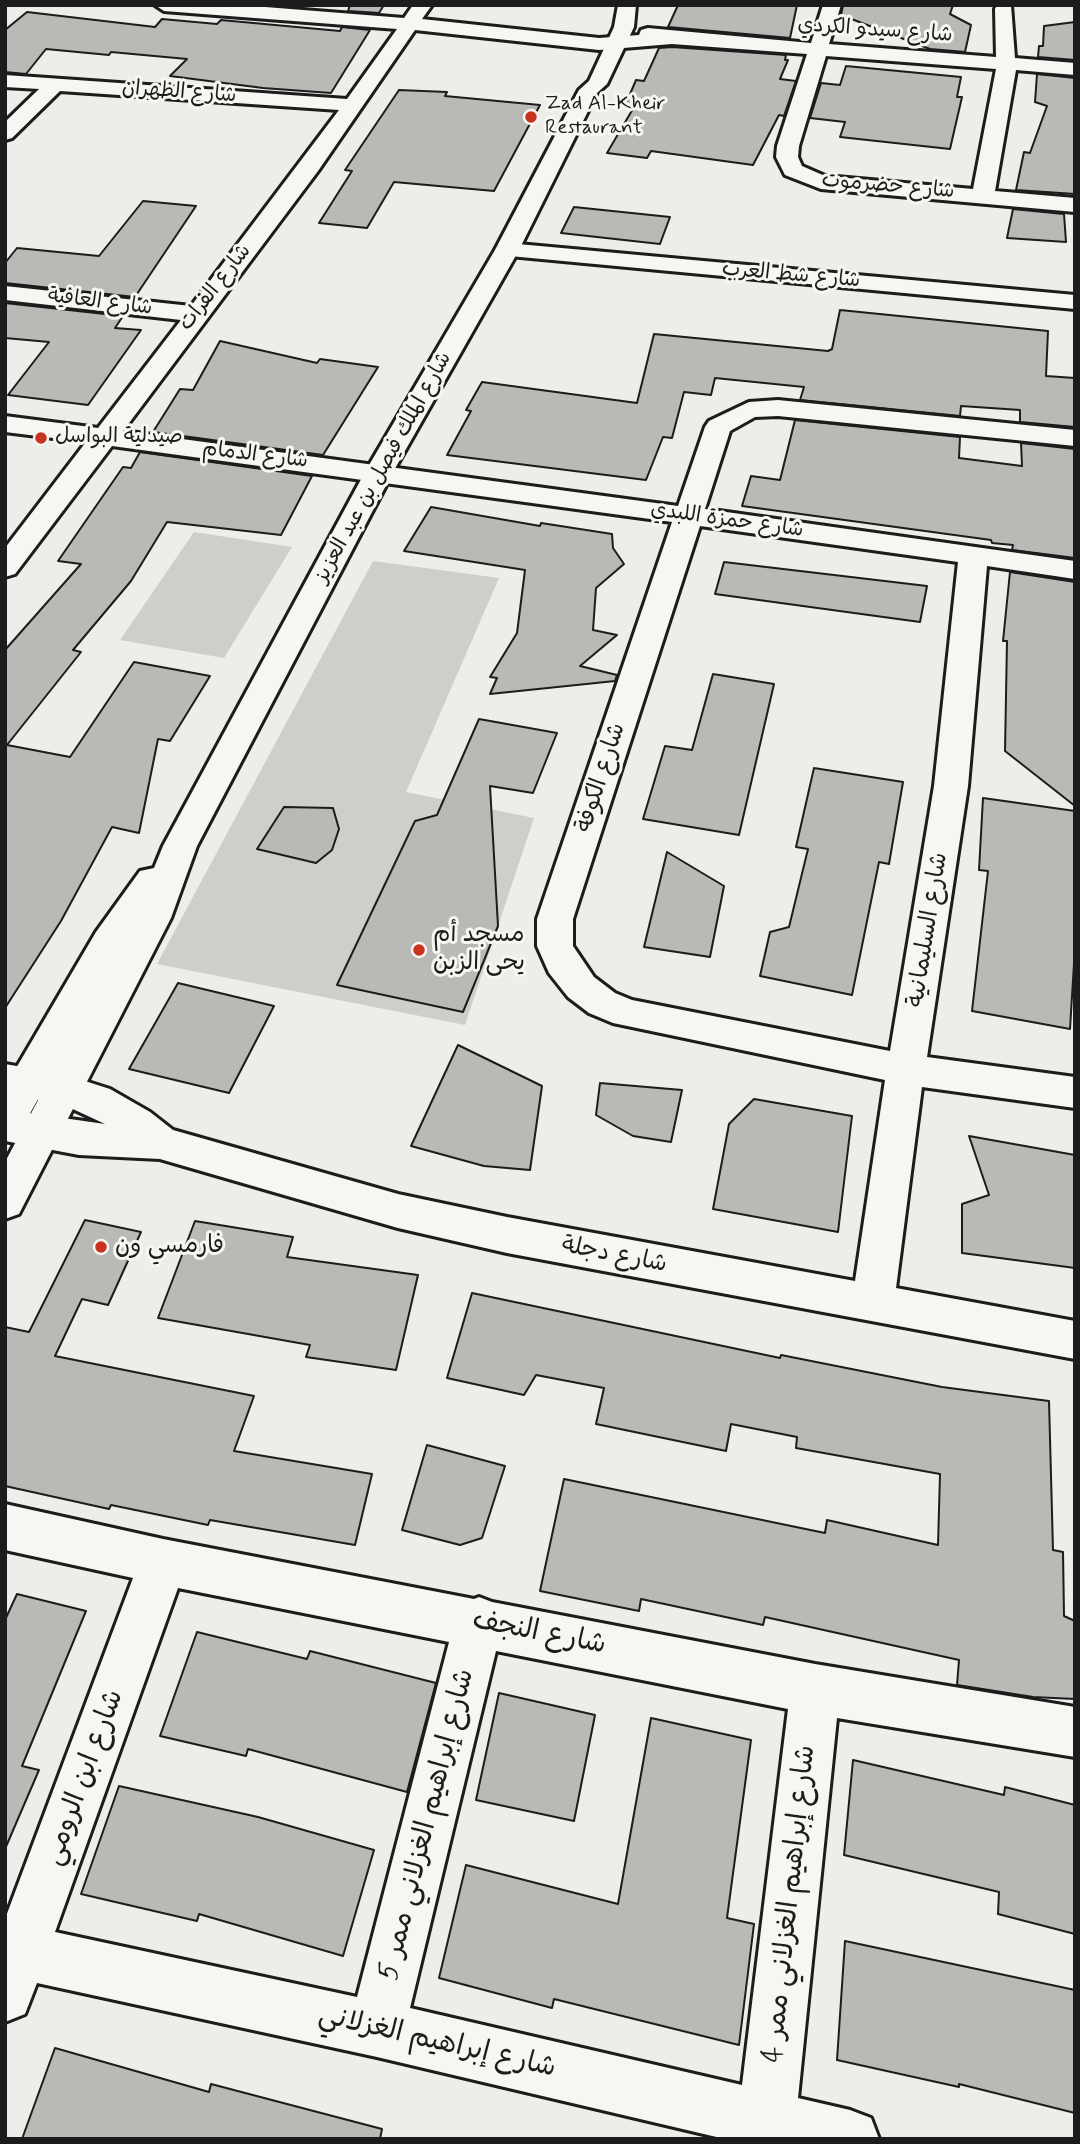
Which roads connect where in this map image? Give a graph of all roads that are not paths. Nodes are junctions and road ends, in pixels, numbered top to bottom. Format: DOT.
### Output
graph roads {
  1 [pos="164,5"];
  2 [pos="832,5"];
  3 [pos="1004,9"];
  4 [pos="417,14"];
  5 [pos="612,38"];
  6 [pos="818,50"];
  7 [pos="1007,64"];
  8 [pos="1075,69"];
  9 [pos="5,81"];
  10 [pos="55,85"];
  11 [pos="352,105"];
  12 [pos="5,134"];
  13 [pos="983,196"];
  14 [pos="1075,205"];
  15 [pos="507,250"];
  16 [pos="5,293"];
  17 [pos="1075,302"];
  18 [pos="195,314"];
  19 [pos="5,424"];
  20 [pos="105,437"];
  21 [pos="1075,438"];
  22 [pos="379,472"];
  23 [pos="690,516"];
  24 [pos="972,557"];
  25 [pos="5,568"];
  26 [pos="1075,570"];
  27 [pos="905,1069"];
  28 [pos="32,1084"];
  29 [pos="1075,1093"];
  30 [pos="17,1128"];
  31 [pos="159,1143"];
  32 [pos="5,1202"];
  33 [pos="873,1302"];
  34 [pos="1075,1340"];
  35 [pos="5,1527"];
  36 [pos="163,1562"];
  37 [pos="479,1621"];
  38 [pos="815,1689"];
  39 [pos="1075,1732"];
  40 [pos="14,1973"];
  41 [pos="377,2029"];
  42 [pos="767,2120"];
  43 [pos="850,2139"];
  1 -- 4 [label="street, شارع سيدو الكردي"];
  2 -- 6 [label="street, شارع حضرموت"];
  3 -- 7 [label="street"];
  4 -- 5 [label="street, شارع سيدو الكردي"];
  4 -- 11 [label="street, شارع الفرات"];
  5 -- 6 [label="street, شارع سيدو الكردي"];
  5 -- 15 [label="street, شارع الملك فيصل بن عبد العزيز"];
  6 -- 7 [label="street, شارع سيدو الكردي"];
  6 -- 13 [label="street, شارع حضرموت"];
  7 -- 8 [label="street, شارع سيدو الكردي"];
  7 -- 13 [label="street"];
  9 -- 10 [label="street, شارع الظهران"];
  10 -- 11 [label="street, شارع الظهران"];
  10 -- 12 [label="street"];
  11 -- 18 [label="street, شارع الفرات"];
  13 -- 14 [label="street, شارع حضرموت"];
  15 -- 17 [label="street, شارع شط العرب"];
  15 -- 22 [label="street, شارع الملك فيصل بن عبد العزيز"];
  16 -- 18 [label="street, شارع العافية"];
  18 -- 20 [label="street, شارع الفرات"];
  19 -- 20 [label="street, شارع الدمام"];
  20 -- 22 [label="street, شارع الدمام"];
  20 -- 25 [label="street, شارع الفرات"];
  21 -- 23 [label="street, شارع الكوفة"];
  22 -- 23 [label="street, شارع حمزة اللبدي"];
  22 -- 28 [label="street, شارع الملك فيصل بن عبد العزيز"];
  23 -- 24 [label="street, شارع حمزة اللبدي"];
  23 -- 27 [label="street, شارع الكوفة"];
  24 -- 26 [label="street, شارع حمزة اللبدي"];
  24 -- 27 [label="street, شارع السليمانية"];
  27 -- 29 [label="street, شارع الكوفة"];
  27 -- 33 [label="street, شارع السليمانية"];
  28 -- 30 [label="street, شارع الملك فيصل بن عبد العزيز"];
  28 -- 31 [label="street, شارع دجلة"];
  30 -- 31 [label="street, شارع دجلة"];
  30 -- 32 [label="street, شارع الملك فيصل بن عبد العزيز"];
  31 -- 33 [label="street, شارع دجلة"];
  33 -- 34 [label="street, شارع دجلة"];
  35 -- 36 [label="street, شارع النجف"];
  36 -- 37 [label="street, شارع النجف"];
  36 -- 40 [label="street, شارع ابن الرومي"];
  37 -- 38 [label="street, شارع النجف"];
  37 -- 41 [label="street, شارع إبراهيم الغزلاني ممر 5"];
  38 -- 39 [label="street, شارع النجف"];
  38 -- 42 [label="street, شارع إبراهيم الغزلاني ممر 4"];
  40 -- 41 [label="street, شارع إبراهيم الغزلاني"];
  41 -- 42 [label="street, شارع إبراهيم الغزلاني"];
  42 -- 43 [label="street, شارع إبراهيم الغزلاني"];
}
